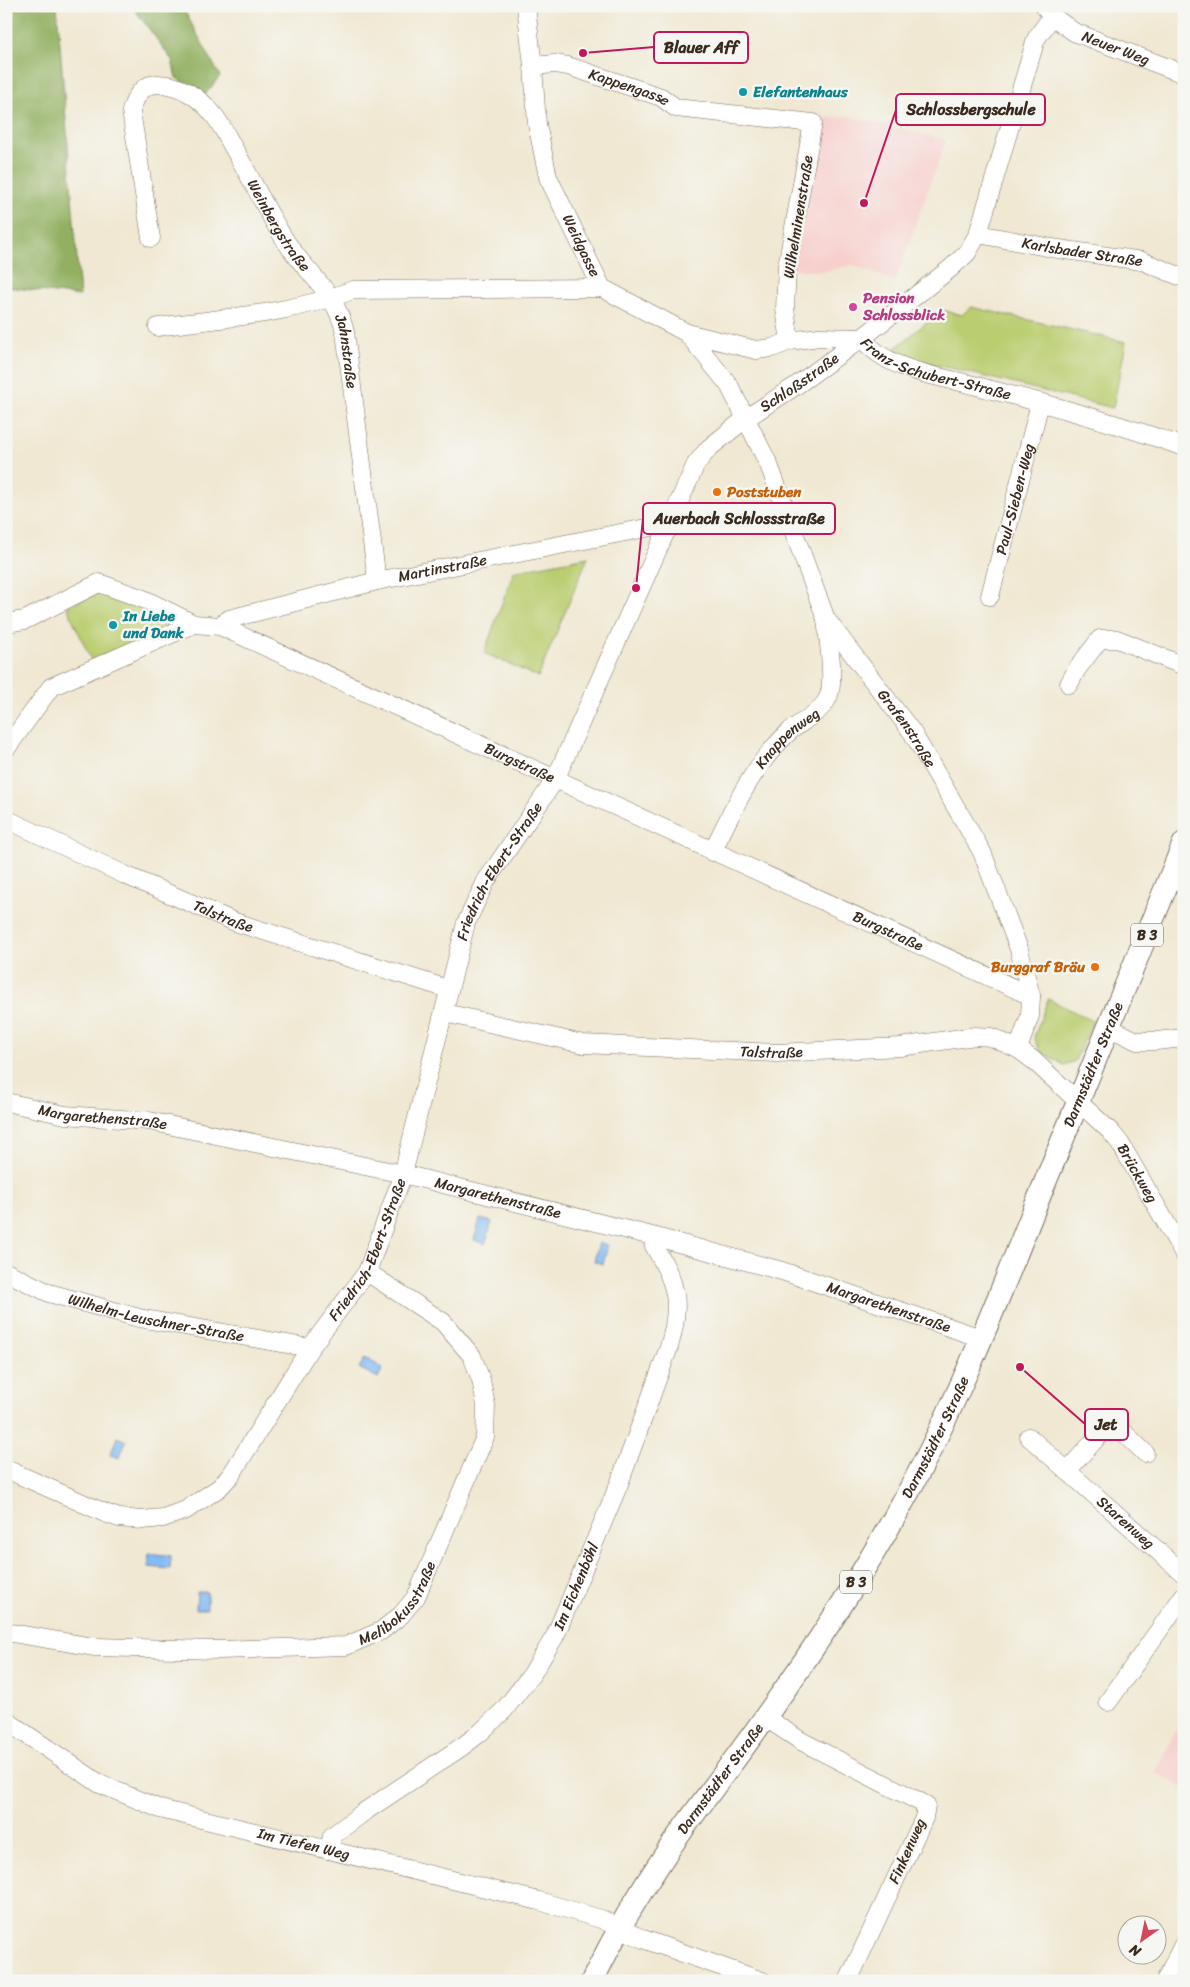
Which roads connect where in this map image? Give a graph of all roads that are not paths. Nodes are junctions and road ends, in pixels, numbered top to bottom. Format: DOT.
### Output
graph roads {
  1 [pos="526,6"];
  2 [pos="1048,11"];
  3 [pos="533,66"];
  4 [pos="1184,74"];
  5 [pos="813,123"];
  6 [pos="978,234"];
  7 [pos="150,238"];
  8 [pos="1184,278"];
  9 [pos="602,288"];
  10 [pos="332,298"];
  11 [pos="158,327"];
  12 [pos="687,333"];
  13 [pos="862,338"];
  14 [pos="790,341"];
  15 [pos="1040,403"];
  16 [pos="745,419"];
  17 [pos="1184,448"];
  18 [pos="669,529"];
  19 [pos="377,581"];
  20 [pos="990,596"];
  21 [pos="826,619"];
  22 [pos="6,622"];
  23 [pos="194,624"];
  24 [pos="220,626"];
  25 [pos="1184,666"];
  26 [pos="1069,684"];
  27 [pos="6,749"];
  28 [pos="555,780"];
  29 [pos="6,819"];
  30 [pos="1184,843"];
  31 [pos="712,852"];
  32 [pos="448,989"];
  33 [pos="1031,996"];
  34 [pos="445,1013"];
  35 [pos="1110,1028"];
  36 [pos="1184,1038"];
  37 [pos="1018,1048"];
  38 [pos="6,1102"];
  39 [pos="1078,1102"];
  40 [pos="403,1174"];
  41 [pos="656,1237"];
  42 [pos="1184,1254"];
  43 [pos="6,1272"];
  44 [pos="367,1272"];
  45 [pos="981,1338"];
  46 [pos="310,1348"];
  47 [pos="1029,1437"];
  48 [pos="1145,1453"];
  49 [pos="6,1469"];
  50 [pos="1067,1471"];
  51 [pos="1184,1574"];
  52 [pos="1184,1595"];
  53 [pos="6,1632"];
  54 [pos="1108,1702"];
  55 [pos="6,1718"];
  56 [pos="766,1718"];
  57 [pos="329,1850"];
  58 [pos="620,1928"];
  59 [pos="1184,1942"];
  60 [pos="592,1981"];
  61 [pos="762,1981"];
  62 [pos="848,1981"];
  63 [pos="1165,1981"];
  1 -- 3 [label="street, Weidgasse"];
  2 -- 4 [label="street, Neuer Weg"];
  2 -- 6 [label="street, Schloßstraße"];
  3 -- 5 [label="street, Kappengasse"];
  3 -- 9 [label="street, Weidgasse"];
  5 -- 14 [label="street, Wilhelminenstraße"];
  6 -- 8 [label="street, Karlsbader Straße"];
  6 -- 13 [label="street, Schloßstraße"];
  7 -- 10 [label="street, Weinbergstraße"];
  9 -- 10 [label="street"];
  9 -- 12 [label="street, Weidgasse"];
  10 -- 11 [label="street, Jahnstraße"];
  10 -- 19 [label="street, Jahnstraße"];
  12 -- 14 [label="street, Franz-Schubert-Straße"];
  12 -- 16 [label="street, Weidgasse"];
  13 -- 14 [label="street, Franz-Schubert-Straße"];
  13 -- 15 [label="street, Franz-Schubert-Straße"];
  13 -- 16 [label="street, Schloßstraße"];
  15 -- 17 [label="street, Franz-Schubert-Straße"];
  15 -- 20 [label="street, Paul-Sieben-Weg"];
  16 -- 18 [label="street, Schloßstraße"];
  16 -- 21 [label="street, Grafenstraße"];
  18 -- 19 [label="street, Martinstraße"];
  18 -- 28 [label="street, Schloßstraße"];
  19 -- 24 [label="street, Martinstraße"];
  21 -- 31 [label="street, Knappenweg"];
  21 -- 33 [label="street, Grafenstraße"];
  22 -- 23 [label="street, Burgstraße"];
  23 -- 24 [label="street, Burgstraße"];
  23 -- 27 [label="street"];
  24 -- 28 [label="street, Burgstraße"];
  25 -- 26 [label="street"];
  28 -- 31 [label="street, Burgstraße"];
  28 -- 32 [label="street, Friedrich-Ebert-Straße"];
  29 -- 32 [label="street, Talstraße"];
  30 -- 35 [label="main road, Darmstädter Straße / B 3"];
  31 -- 33 [label="street, Burgstraße"];
  32 -- 34 [label="street, Friedrich-Ebert-Straße"];
  33 -- 37 [label="street, Grafenstraße"];
  34 -- 37 [label="street, Talstraße"];
  34 -- 40 [label="street, Friedrich-Ebert-Straße"];
  35 -- 36 [label="street"];
  35 -- 39 [label="main road, Darmstädter Straße / B 3"];
  37 -- 39 [label="street, Talstraße"];
  38 -- 40 [label="street, Margarethenstraße"];
  39 -- 42 [label="street, Brückweg"];
  39 -- 45 [label="main road, Darmstädter Straße / B 3"];
  40 -- 41 [label="street, Margarethenstraße"];
  40 -- 44 [label="street, Friedrich-Ebert-Straße"];
  41 -- 45 [label="street, Margarethenstraße"];
  41 -- 57 [label="street, Im Eichenböhl"];
  43 -- 46 [label="street, Wilhelm-Leuschner-Straße"];
  44 -- 46 [label="street, Friedrich-Ebert-Straße"];
  44 -- 53 [label="street, Melibokusstraße"];
  45 -- 56 [label="main road, Darmstädter Straße / B 3"];
  46 -- 49 [label="street, Friedrich-Ebert-Straße"];
  47 -- 50 [label="street, Starenweg"];
  48 -- 50 [label="street"];
  50 -- 51 [label="street, Starenweg"];
  52 -- 54 [label="street"];
  55 -- 57 [label="street, Im Tiefen Weg"];
  56 -- 58 [label="main road, Darmstädter Straße / B 3"];
  56 -- 62 [label="street, Finkenweg"];
  57 -- 58 [label="street, Im Tiefen Weg"];
  58 -- 60 [label="main road, Darmstädter Straße / B 3"];
  58 -- 61 [label="street, Im Tiefen Weg"];
  59 -- 63 [label="street"];
}
